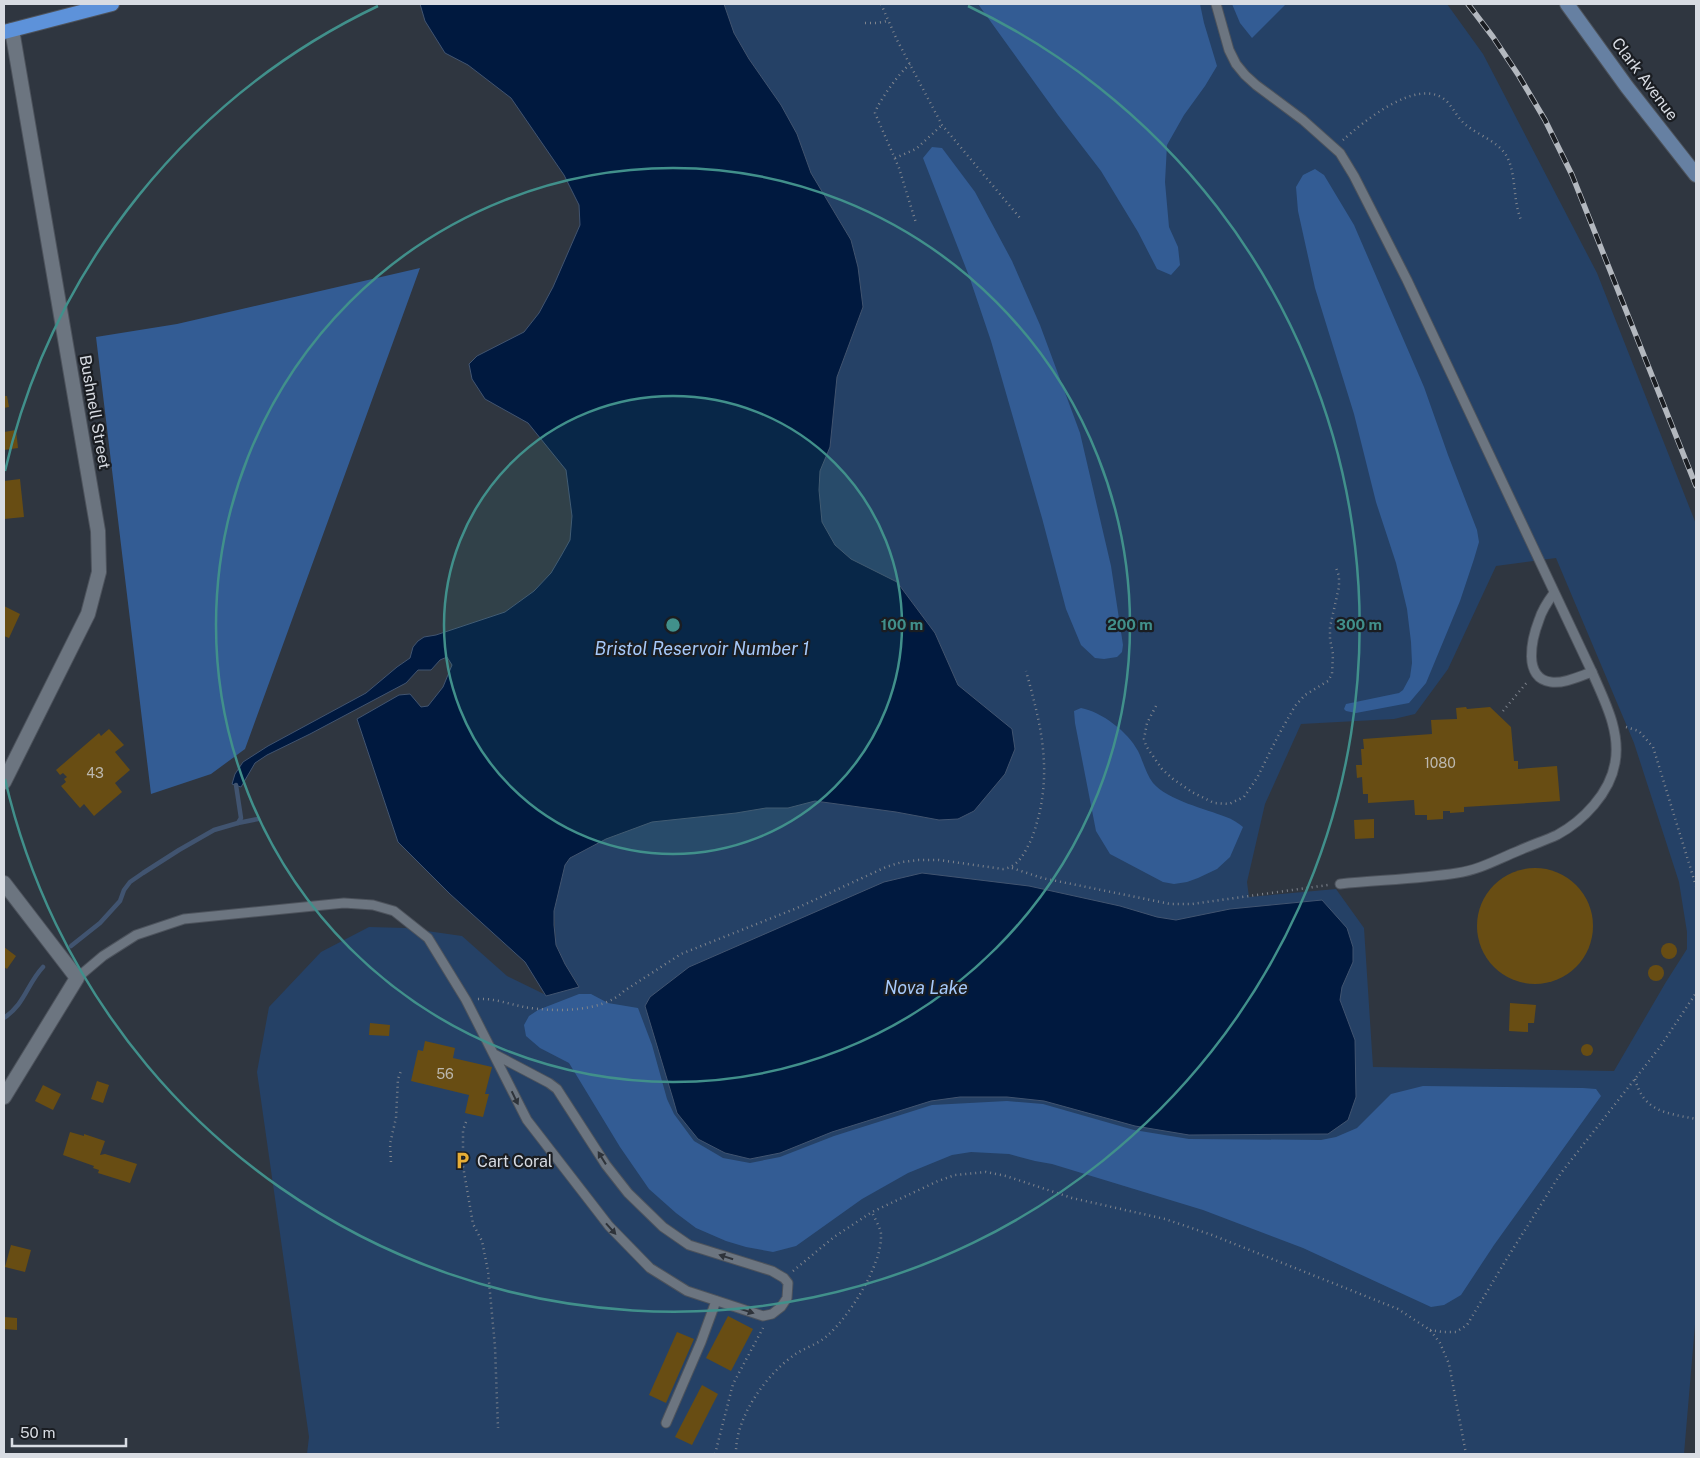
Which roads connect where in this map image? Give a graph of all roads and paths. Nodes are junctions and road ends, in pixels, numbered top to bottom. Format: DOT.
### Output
graph roads {
  1 [pos="112,4"];
  2 [pos="881,4"];
  3 [pos="1216,4"];
  4 [pos="1567,4"];
  5 [pos="888,21"];
  6 [pos="865,23"];
  7 [pos="8,31"];
  8 [pos="910,64"];
  9 [pos="942,125"];
  10 [pos="1334,147"];
  11 [pos="895,158"];
  12 [pos="1696,175"];
  13 [pos="1020,218"];
  14 [pos="1522,222"];
  15 [pos="916,223"];
  16 [pos="1336,568"];
  17 [pos="1554,593"];
  18 [pos="1026,671"];
  19 [pos="1592,672"];
  20 [pos="1536,673"];
  21 [pos="1156,706"];
  22 [pos="1503,711"];
  23 [pos="1614,725"];
  24 [pos="4,782"];
  25 [pos="1011,868"];
  26 [pos="4,883"];
  27 [pos="1340,884"];
  28 [pos="1696,886"];
  29 [pos="77,978"];
  30 [pos="1696,993"];
  31 [pos="466,1000"];
  32 [pos="494,1054"];
  33 [pos="401,1071"];
  34 [pos="1635,1078"];
  35 [pos="4,1097"];
  36 [pos="1696,1119"];
  37 [pos="466,1122"];
  38 [pos="391,1162"];
  39 [pos="872,1212"];
  40 [pos="784,1278"];
  41 [pos="716,1301"];
  42 [pos="769,1314"];
  43 [pos="1430,1330"];
  44 [pos="666,1423"];
  45 [pos="498,1428"];
  46 [pos="715,1454"];
  47 [pos="736,1454"];
  48 [pos="1466,1454"];
  1 -- 7 [label="highway"];
  2 -- 5 [label="path"];
  3 -- 10 [label="lane"];
  4 -- 12 [label="main road, Clark Avenue"];
  5 -- 6 [label="path"];
  5 -- 8 [label="path"];
  7 -- 24 [label="street, Bushnell Street"];
  8 -- 9 [label="path"];
  8 -- 11 [label="path"];
  9 -- 11 [label="path"];
  9 -- 13 [label="path"];
  10 -- 14 [label="path"];
  10 -- 17 [label="lane"];
  11 -- 15 [label="path"];
  16 -- 21 [label="path"];
  17 -- 19 [label="lane"];
  17 -- 20 [label="lane"];
  18 -- 25 [label="path"];
  19 -- 20 [label="lane"];
  19 -- 23 [label="lane"];
  20 -- 22 [label="path"];
  23 -- 27 [label="lane"];
  23 -- 28 [label="path"];
  25 -- 27 [label="path"];
  25 -- 31 [label="path"];
  26 -- 29 [label="street"];
  29 -- 31 [label="lane"];
  29 -- 35 [label="street"];
  30 -- 34 [label="path"];
  31 -- 32 [label="lane"];
  40 -- 32 [label="lane, one-way"];
  32 -- 41 [label="lane, one-way"];
  33 -- 38 [label="path"];
  34 -- 36 [label="path"];
  34 -- 43 [label="path"];
  37 -- 45 [label="path"];
  39 -- 40 [label="path"];
  39 -- 43 [label="path"];
  39 -- 47 [label="path"];
  40 -- 42 [label="lane"];
  41 -- 42 [label="lane, one-way"];
  41 -- 44 [label="lane"];
  42 -- 46 [label="path"];
  43 -- 48 [label="path"];
}
